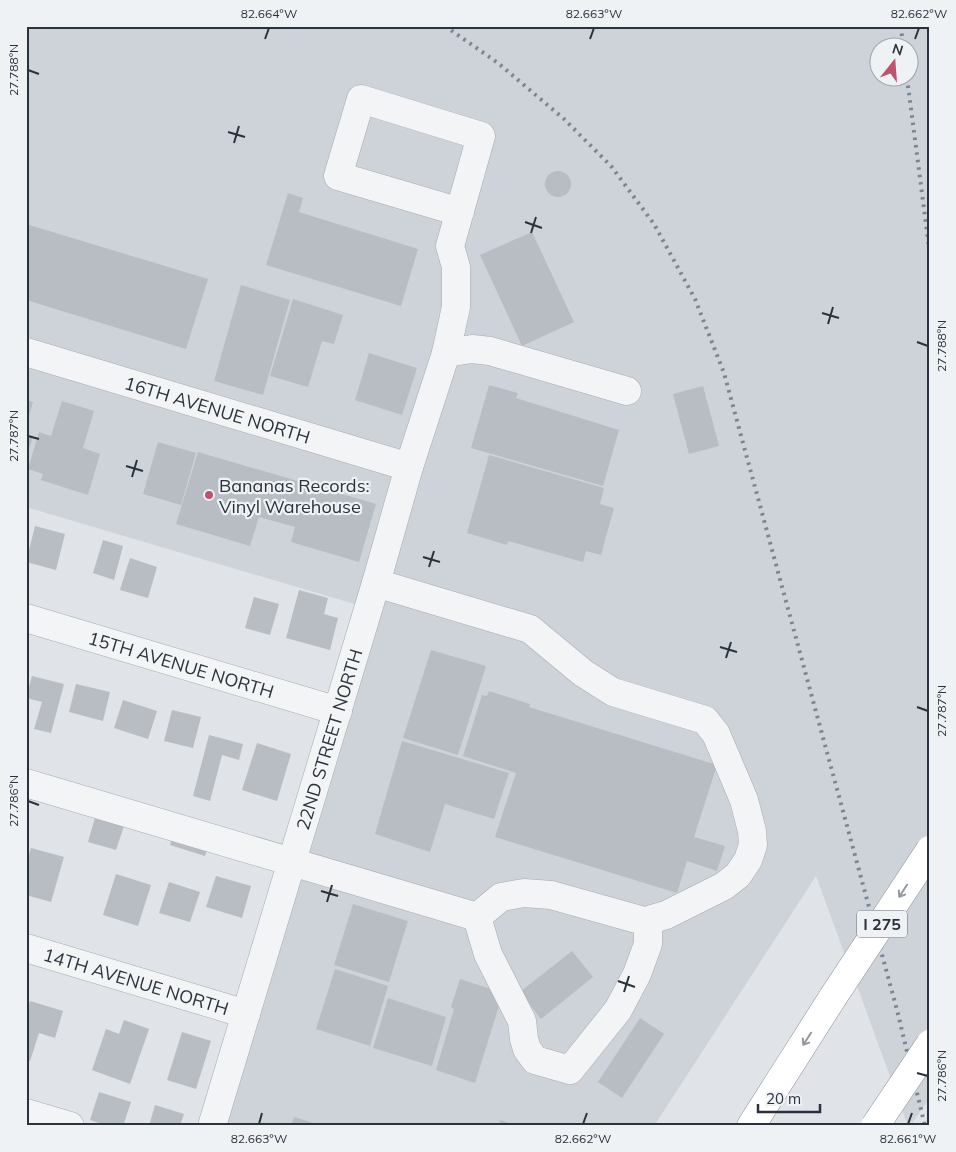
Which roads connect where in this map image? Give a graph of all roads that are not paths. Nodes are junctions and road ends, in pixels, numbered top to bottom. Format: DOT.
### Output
graph roads {
  1 [pos="460,212"];
  2 [pos="26,352"];
  3 [pos="446,353"];
  4 [pos="627,391"];
  5 [pos="409,467"];
  6 [pos="376,584"];
  7 [pos="26,618"];
  8 [pos="338,710"];
  9 [pos="26,783"];
  10 [pos="930,850"];
  11 [pos="292,862"];
  12 [pos="477,917"];
  13 [pos="651,923"];
  14 [pos="26,948"];
  15 [pos="246,1014"];
  16 [pos="930,1044"];
  17 [pos="26,1113"];
  18 [pos="70,1126"];
  19 [pos="212,1126"];
  20 [pos="751,1126"];
  21 [pos="875,1126"];
  1 -- 1 [label="street, 22ND STREET NORTH"];
  1 -- 3 [label="street, 22ND STREET NORTH"];
  2 -- 5 [label="street, 16TH AVENUE NORTH"];
  3 -- 4 [label="street"];
  3 -- 5 [label="street, 22ND STREET NORTH"];
  5 -- 6 [label="street, 22ND STREET NORTH"];
  6 -- 8 [label="street, 22ND STREET NORTH"];
  6 -- 13 [label="street"];
  7 -- 8 [label="street, 15TH AVENUE NORTH"];
  8 -- 11 [label="street, 22ND STREET NORTH"];
  9 -- 11 [label="street"];
  10 -- 20 [label="highway, I 275, one-way, bridge"];
  11 -- 12 [label="street"];
  11 -- 15 [label="street, 22ND STREET NORTH"];
  12 -- 13 [label="street"];
  12 -- 13 [label="street"];
  14 -- 15 [label="street, 14TH AVENUE NORTH"];
  15 -- 19 [label="street, 22ND STREET NORTH"];
  16 -- 21 [label="highway, bridge"];
  17 -- 18 [label="street"];
}
